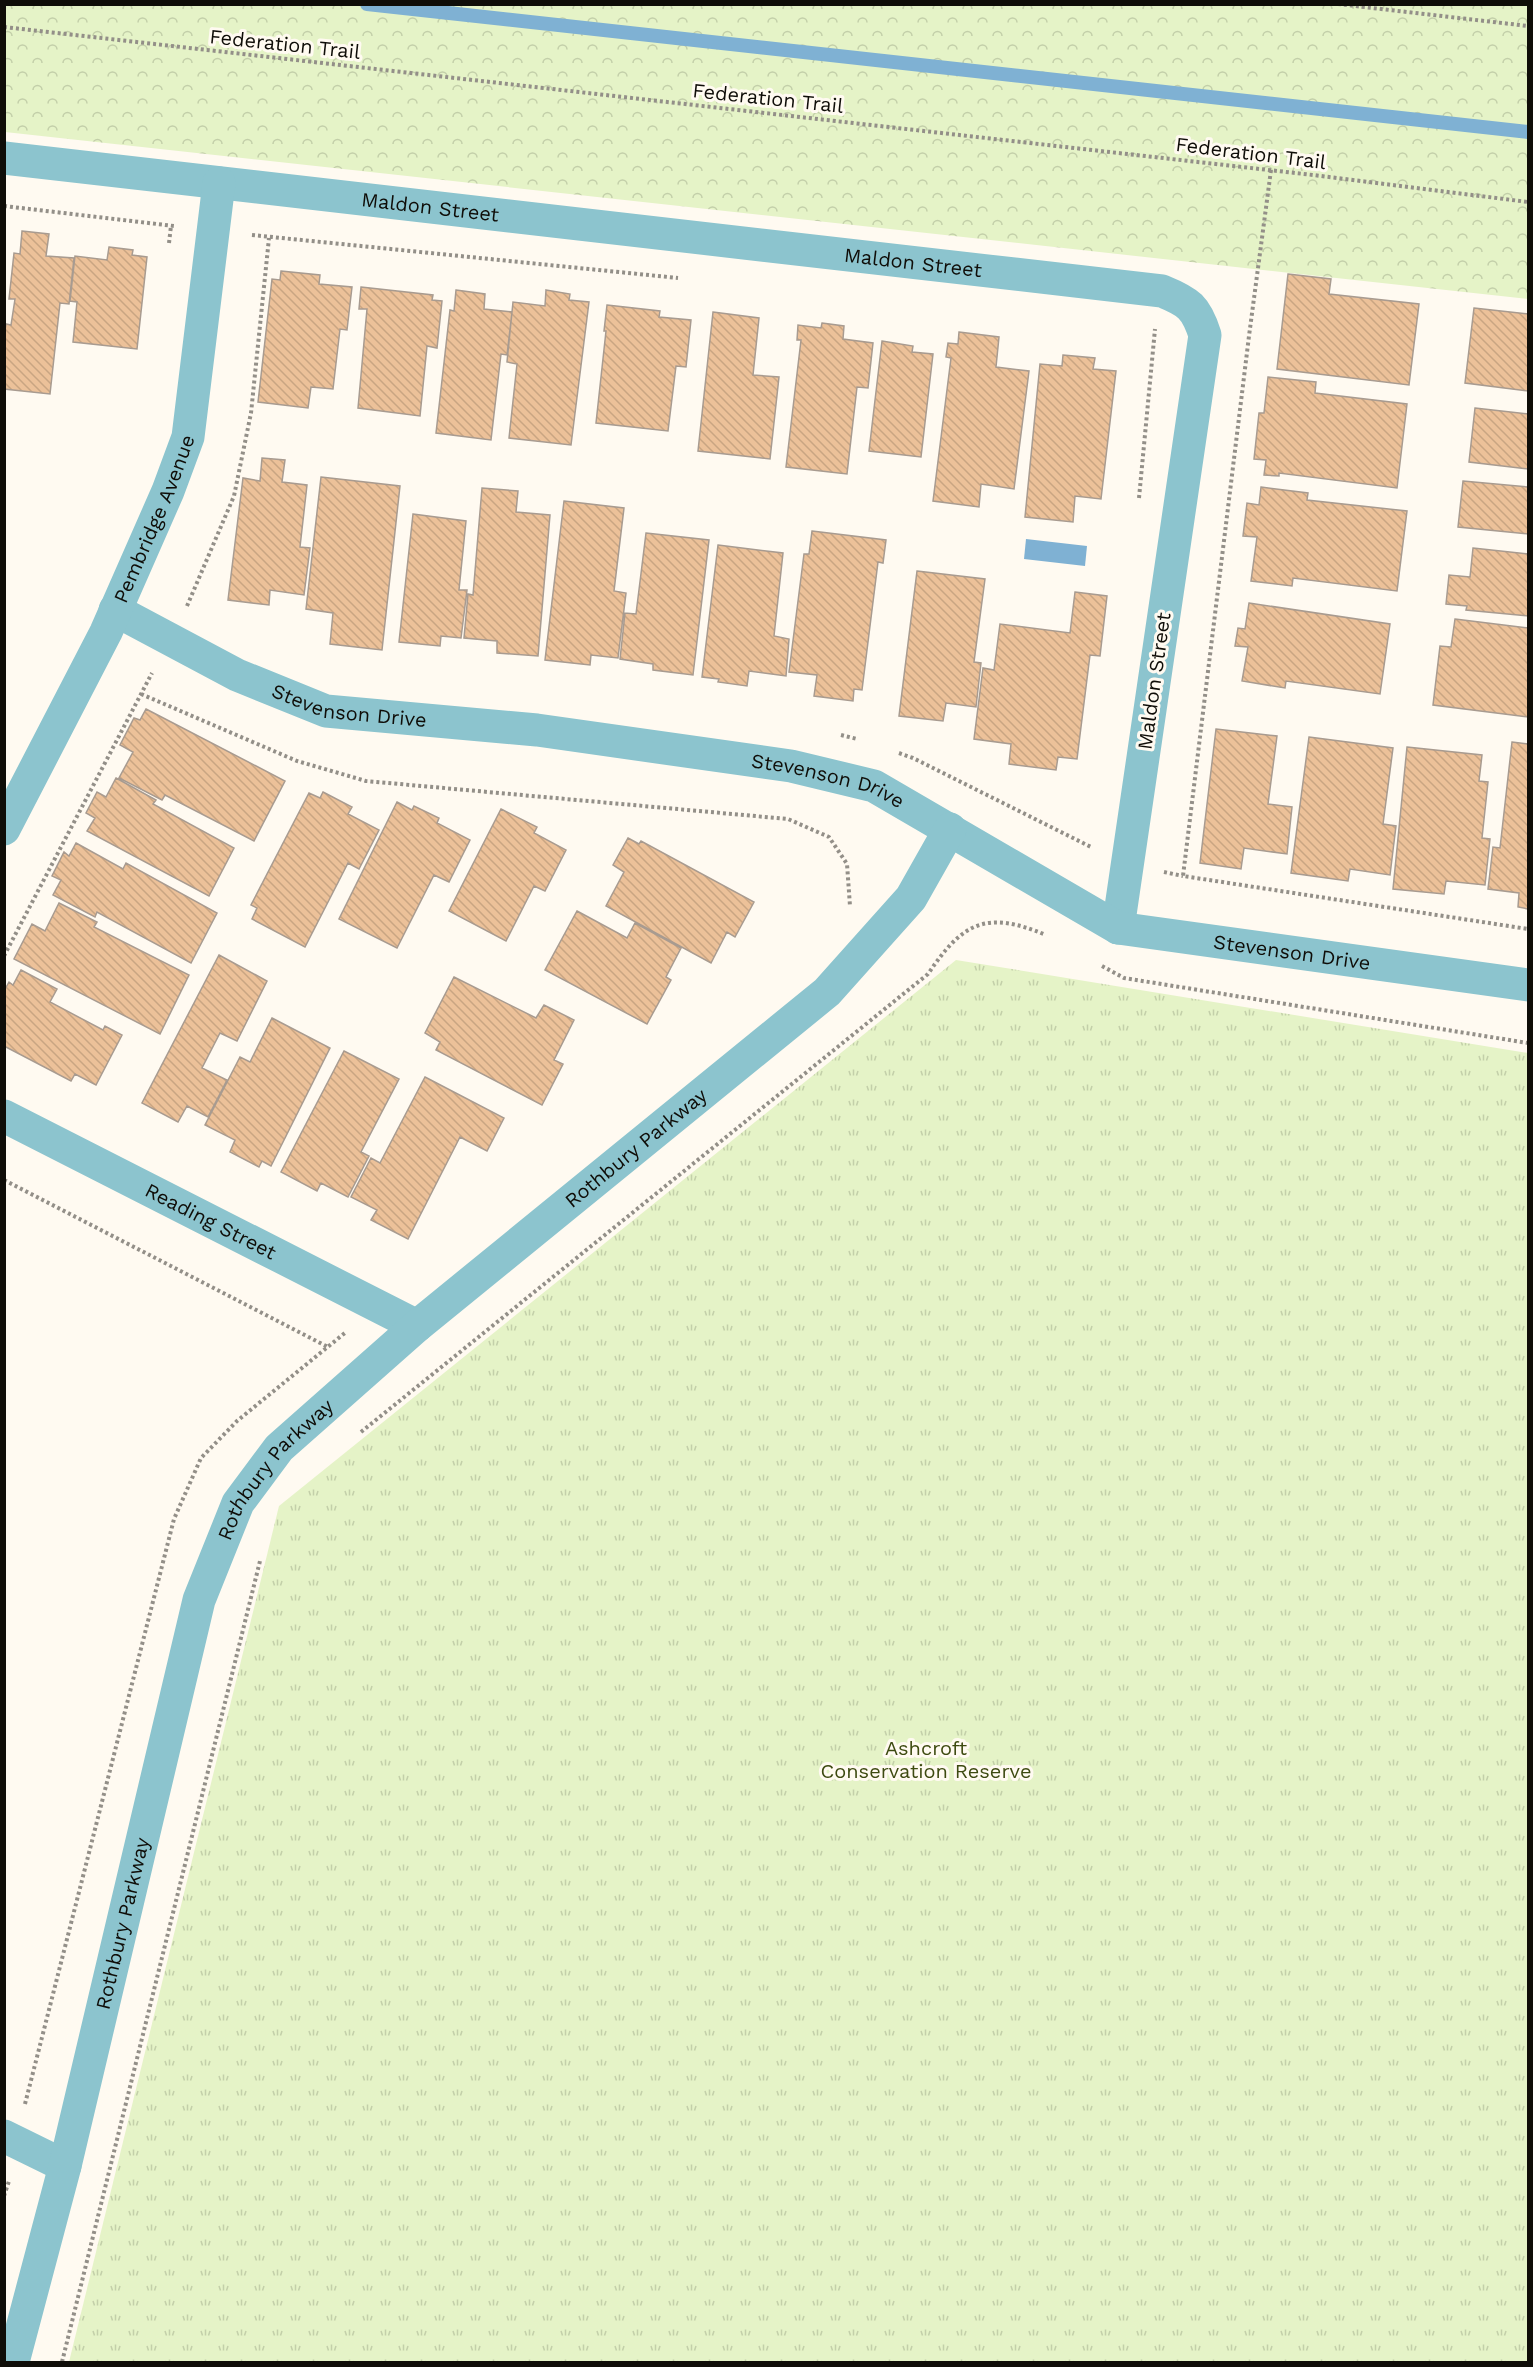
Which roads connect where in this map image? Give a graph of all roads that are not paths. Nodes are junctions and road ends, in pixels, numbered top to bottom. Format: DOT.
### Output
graph roads {
  1 [pos="4,158"];
  2 [pos="219,183"];
  3 [pos="116,610"];
  4 [pos="4,829"];
  5 [pos="950,829"];
  6 [pos="1118,928"];
  7 [pos="1528,985"];
  8 [pos="4,1116"];
  9 [pos="417,1326"];
  10 [pos="4,2136"];
  11 [pos="64,2166"];
  12 [pos="13,2362"];
  1 -- 2 [label="street, Maldon Street"];
  2 -- 3 [label="street, Pembridge Avenue"];
  2 -- 6 [label="street, Maldon Street"];
  3 -- 4 [label="street, Pembridge Avenue"];
  3 -- 5 [label="street, Stevenson Drive"];
  5 -- 6 [label="street, Stevenson Drive"];
  5 -- 9 [label="street, Rothbury Parkway"];
  6 -- 7 [label="street, Stevenson Drive"];
  8 -- 9 [label="street, Reading Street"];
  9 -- 11 [label="street, Rothbury Parkway"];
  10 -- 11 [label="street"];
  11 -- 12 [label="street, Rothbury Parkway"];
}
